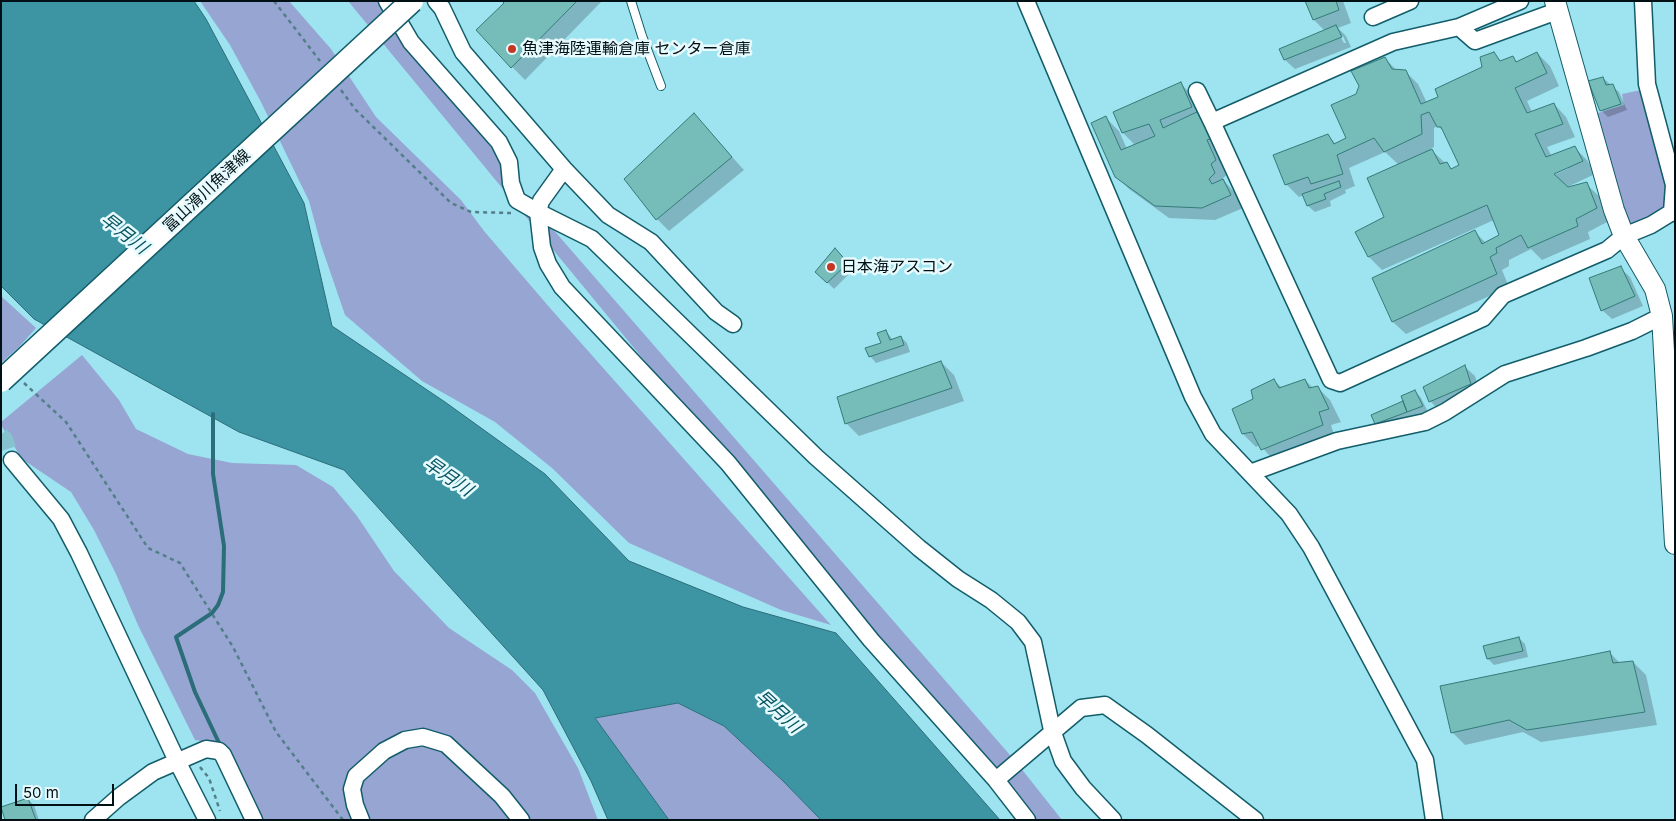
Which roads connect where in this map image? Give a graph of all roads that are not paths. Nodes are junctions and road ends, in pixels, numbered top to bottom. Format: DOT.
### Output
graph roads {
  1 [pos="387,1"];
  2 [pos="412,1"];
  3 [pos="436,1"];
  4 [pos="631,1"];
  5 [pos="1026,1"];
  6 [pos="1410,1"];
  7 [pos="1520,1"];
  8 [pos="1643,1"];
  9 [pos="1556,6"];
  10 [pos="1373,18"];
  11 [pos="1459,27"];
  12 [pos="661,86"];
  13 [pos="1196,91"];
  14 [pos="1212,122"];
  15 [pos="564,169"];
  16 [pos="538,212"];
  17 [pos="1673,212"];
  18 [pos="1624,236"];
  19 [pos="1662,316"];
  20 [pos="733,324"];
  21 [pos="12,381"];
  22 [pos="12,460"];
  23 [pos="1250,473"];
  24 [pos="1675,544"];
  25 [pos="1052,730"];
  26 [pos="177,761"];
  27 [pos="996,780"];
  28 [pos="215,819"];
  29 [pos="93,820"];
  30 [pos="254,820"];
  31 [pos="361,820"];
  32 [pos="521,820"];
  33 [pos="1027,820"];
  34 [pos="1113,820"];
  35 [pos="1255,820"];
  36 [pos="1434,820"];
  1 -- 16 [label="street"];
  2 -- 21 [label="main road, 富山滑川魚津線, bridge"];
  3 -- 15 [label="street"];
  4 -- 12 [label="lane"];
  5 -- 23 [label="street"];
  6 -- 10 [label="street"];
  7 -- 11 [label="street"];
  8 -- 17 [label="street"];
  9 -- 11 [label="street"];
  9 -- 18 [label="street"];
  11 -- 14 [label="street"];
  13 -- 14 [label="street"];
  14 -- 18 [label="street"];
  15 -- 16 [label="street"];
  15 -- 20 [label="street"];
  16 -- 25 [label="street"];
  16 -- 27 [label="street"];
  17 -- 18 [label="street"];
  18 -- 19 [label="street"];
  19 -- 23 [label="street"];
  19 -- 24 [label="street"];
  22 -- 26 [label="street"];
  23 -- 36 [label="street"];
  25 -- 27 [label="street"];
  25 -- 34 [label="street"];
  25 -- 35 [label="street"];
  26 -- 28 [label="street"];
  26 -- 29 [label="street"];
  26 -- 30 [label="street"];
  27 -- 33 [label="street"];
  31 -- 32 [label="street"];
}
